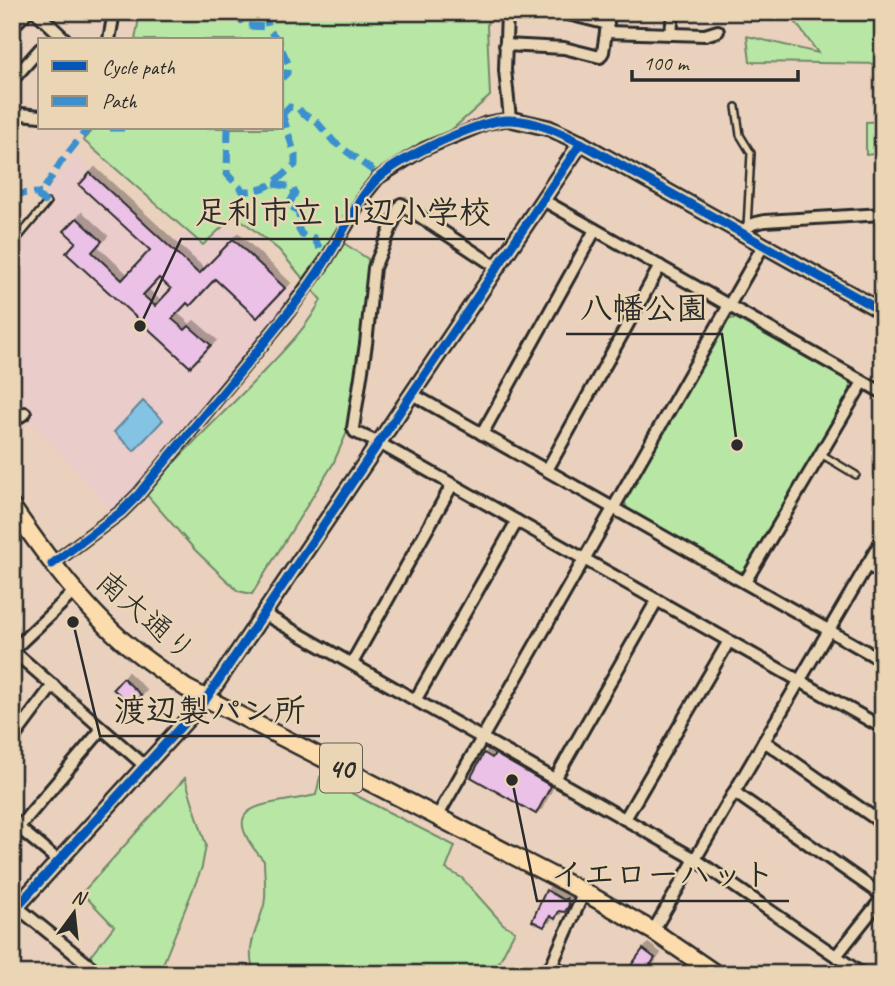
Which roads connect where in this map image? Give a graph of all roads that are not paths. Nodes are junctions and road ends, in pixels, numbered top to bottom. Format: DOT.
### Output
graph roads {
  1 [pos="27,12"];
  2 [pos="36,12"];
  3 [pos="114,12"];
  4 [pos="507,12"];
  5 [pos="560,12"];
  6 [pos="609,12"];
  7 [pos="673,12"];
  8 [pos="12,27"];
  9 [pos="607,28"];
  10 [pos="718,31"];
  11 [pos="671,34"];
  12 [pos="52,36"];
  13 [pos="109,38"];
  14 [pos="505,45"];
  15 [pos="38,51"];
  16 [pos="16,76"];
  17 [pos="736,107"];
  18 [pos="12,113"];
  19 [pos="38,116"];
  20 [pos="510,119"];
  21 [pos="581,143"];
  22 [pos="543,200"];
  23 [pos="47,203"];
  24 [pos="883,214"];
  25 [pos="596,230"];
  26 [pos="745,230"];
  27 [pos="764,244"];
  28 [pos="12,245"];
  29 [pos="660,266"];
  30 [pos="498,268"];
  31 [pos="729,305"];
  32 [pos="883,312"];
  33 [pos="863,382"];
  34 [pos="883,393"];
  35 [pos="412,394"];
  36 [pos="29,410"];
  37 [pos="12,422"];
  38 [pos="482,434"];
  39 [pos="379,443"];
  40 [pos="821,454"];
  41 [pos="547,470"];
  42 [pos="856,475"];
  43 [pos="452,485"];
  44 [pos="12,507"];
  45 [pos="613,508"];
  46 [pos="517,521"];
  47 [pos="883,538"];
  48 [pos="584,559"];
  49 [pos="52,564"];
  50 [pos="867,565"];
  51 [pos="883,575"];
  52 [pos="745,582"];
  53 [pos="74,592"];
  54 [pos="656,600"];
  55 [pos="264,614"];
  56 [pos="829,631"];
  57 [pos="729,641"];
  58 [pos="13,650"];
  59 [pos="883,661"];
  60 [pos="352,663"];
  61 [pos="799,681"];
  62 [pos="53,685"];
  63 [pos="206,699"];
  64 [pos="416,699"];
  65 [pos="883,728"];
  66 [pos="102,729"];
  67 [pos="483,737"];
  68 [pos="12,740"];
  69 [pos="764,741"];
  70 [pos="144,765"];
  71 [pos="555,779"];
  72 [pos="734,792"];
  73 [pos="437,817"];
  74 [pos="625,819"];
  75 [pos="883,824"];
  76 [pos="16,832"];
  77 [pos="695,859"];
  78 [pos="60,862"];
  79 [pos="584,892"];
  80 [pos="883,897"];
  81 [pos="14,910"];
  82 [pos="653,931"];
  83 [pos="836,956"];
  84 [pos="552,964"];
  85 [pos="100,974"];
  86 [pos="544,974"];
  87 [pos="566,974"];
  88 [pos="716,974"];
  89 [pos="862,974"];
  1 -- 8 [label="street"];
  2 -- 12 [label="street"];
  3 -- 13 [label="street"];
  4 -- 14 [label="street"];
  5 -- 9 [label="street"];
  6 -- 9 [label="street"];
  7 -- 11 [label="street"];
  9 -- 11 [label="street"];
  9 -- 14 [label="street"];
  10 -- 11 [label="street"];
  14 -- 20 [label="street"];
  15 -- 16 [label="street"];
  17 -- 26 [label="lane"];
  18 -- 19 [label="street"];
  20 -- 21 [label="street"];
  20 -- 49 [label="street"];
  21 -- 22 [label="street"];
  21 -- 26 [label="street"];
  22 -- 25 [label="street"];
  22 -- 30 [label="street"];
  23 -- 28 [label="lane"];
  24 -- 26 [label="street"];
  25 -- 29 [label="street"];
  25 -- 38 [label="street"];
  26 -- 27 [label="street"];
  27 -- 31 [label="street"];
  27 -- 32 [label="street"];
  29 -- 31 [label="street"];
  29 -- 41 [label="street"];
  30 -- 35 [label="street"];
  30 -- 39 [label="street"];
  31 -- 33 [label="street"];
  31 -- 45 [label="street"];
  33 -- 34 [label="street"];
  33 -- 40 [label="street"];
  35 -- 38 [label="street"];
  35 -- 39 [label="street"];
  36 -- 37 [label="street"];
  38 -- 41 [label="street"];
  39 -- 43 [label="street"];
  39 -- 55 [label="street"];
  40 -- 42 [label="lane"];
  40 -- 52 [label="street"];
  41 -- 45 [label="street"];
  43 -- 46 [label="street"];
  43 -- 60 [label="street"];
  44 -- 49 [label="main road, 南大通り / 40"];
  45 -- 48 [label="street"];
  45 -- 52 [label="street"];
  46 -- 48 [label="street"];
  46 -- 64 [label="street"];
  47 -- 50 [label="street"];
  48 -- 54 [label="street"];
  48 -- 67 [label="street"];
  49 -- 53 [label="main road, 南大通り / 40"];
  50 -- 51 [label="street"];
  50 -- 56 [label="street"];
  52 -- 56 [label="street"];
  53 -- 58 [label="street"];
  53 -- 63 [label="main road, 南大通り / 40"];
  54 -- 57 [label="street"];
  54 -- 71 [label="street"];
  55 -- 60 [label="street"];
  55 -- 63 [label="street"];
  56 -- 59 [label="street"];
  56 -- 61 [label="street"];
  57 -- 61 [label="street"];
  57 -- 74 [label="street"];
  58 -- 62 [label="street"];
  60 -- 64 [label="street"];
  61 -- 65 [label="street"];
  61 -- 69 [label="street"];
  62 -- 66 [label="street"];
  62 -- 68 [label="street"];
  63 -- 70 [label="street"];
  63 -- 73 [label="main road, 南大通り / 40"];
  64 -- 67 [label="street"];
  66 -- 70 [label="street"];
  66 -- 76 [label="street"];
  67 -- 71 [label="street"];
  67 -- 73 [label="street"];
  69 -- 72 [label="street"];
  69 -- 75 [label="street"];
  70 -- 78 [label="street"];
  71 -- 74 [label="street"];
  72 -- 77 [label="street"];
  72 -- 80 [label="street"];
  73 -- 79 [label="main road, 南大通り / 40"];
  74 -- 77 [label="street"];
  76 -- 78 [label="street"];
  77 -- 82 [label="street"];
  77 -- 83 [label="street"];
  78 -- 81 [label="street"];
  79 -- 82 [label="main road, 南大通り / 40"];
  79 -- 84 [label="street"];
  80 -- 83 [label="street"];
  81 -- 85 [label="street"];
  82 -- 88 [label="main road, 南大通り / 40"];
  83 -- 89 [label="street"];
  84 -- 86 [label="street"];
  84 -- 87 [label="street"];
}
